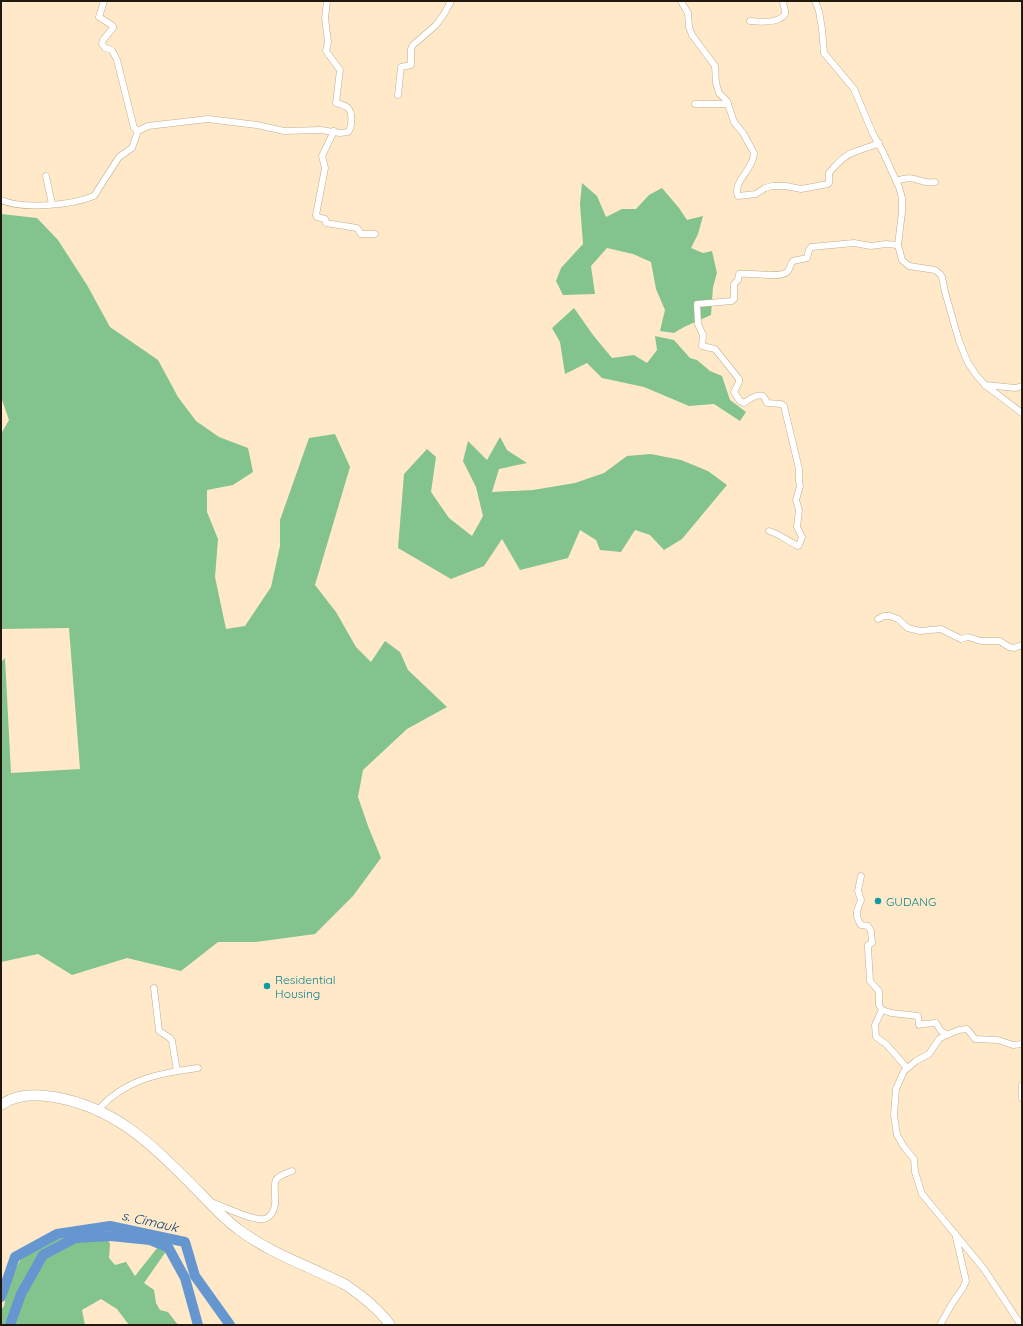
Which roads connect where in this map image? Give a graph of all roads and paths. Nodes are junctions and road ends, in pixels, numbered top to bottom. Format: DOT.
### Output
graph roads {
  1 [pos="104,1"];
  2 [pos="327,1"];
  3 [pos="452,1"];
  4 [pos="783,1"];
  5 [pos="814,1"];
  6 [pos="682,3"];
  7 [pos="750,21"];
  8 [pos="398,95"];
  9 [pos="696,104"];
  10 [pos="728,104"];
  11 [pos="138,131"];
  12 [pos="334,131"];
  13 [pos="879,143"];
  14 [pos="46,176"];
  15 [pos="896,181"];
  16 [pos="935,182"];
  17 [pos="1,200"];
  18 [pos="52,204"];
  19 [pos="375,234"];
  20 [pos="898,245"];
  21 [pos="985,385"];
  22 [pos="1022,386"];
  23 [pos="1022,413"];
  24 [pos="769,531"];
  25 [pos="878,619"];
  26 [pos="1022,645"];
  27 [pos="860,876"];
  28 [pos="154,988"];
  29 [pos="882,1010"];
  30 [pos="947,1034"];
  31 [pos="1022,1044"];
  32 [pos="198,1068"];
  33 [pos="907,1068"];
  34 [pos="177,1071"];
  35 [pos="1022,1085"];
  36 [pos="1022,1098"];
  37 [pos="1,1105"];
  38 [pos="98,1110"];
  39 [pos="292,1171"];
  40 [pos="208,1201"];
  41 [pos="954,1232"];
  42 [pos="390,1325"];
  43 [pos="940,1325"];
  44 [pos="1021,1325"];
  1 -- 11 [label="street"];
  2 -- 12 [label="street"];
  3 -- 8 [label="street"];
  4 -- 7 [label="street"];
  5 -- 13 [label="street"];
  6 -- 10 [label="street"];
  9 -- 10 [label="street"];
  10 -- 13 [label="street"];
  11 -- 12 [label="street"];
  11 -- 18 [label="street"];
  12 -- 19 [label="street"];
  13 -- 15 [label="street"];
  14 -- 18 [label="street"];
  15 -- 16 [label="street"];
  15 -- 20 [label="street"];
  17 -- 18 [label="street"];
  20 -- 21 [label="street"];
  20 -- 24 [label="street"];
  21 -- 22 [label="street"];
  21 -- 23 [label="street"];
  25 -- 26 [label="street"];
  27 -- 29 [label="street"];
  28 -- 34 [label="street"];
  29 -- 30 [label="street"];
  29 -- 33 [label="street"];
  30 -- 31 [label="street"];
  30 -- 33 [label="street"];
  32 -- 34 [label="street"];
  33 -- 41 [label="street"];
  34 -- 38 [label="street"];
  35 -- 36 [label="street"];
  37 -- 38 [label="main road"];
  38 -- 40 [label="main road"];
  39 -- 40 [label="street"];
  40 -- 42 [label="main road"];
  41 -- 43 [label="street"];
  41 -- 44 [label="street"];
}
